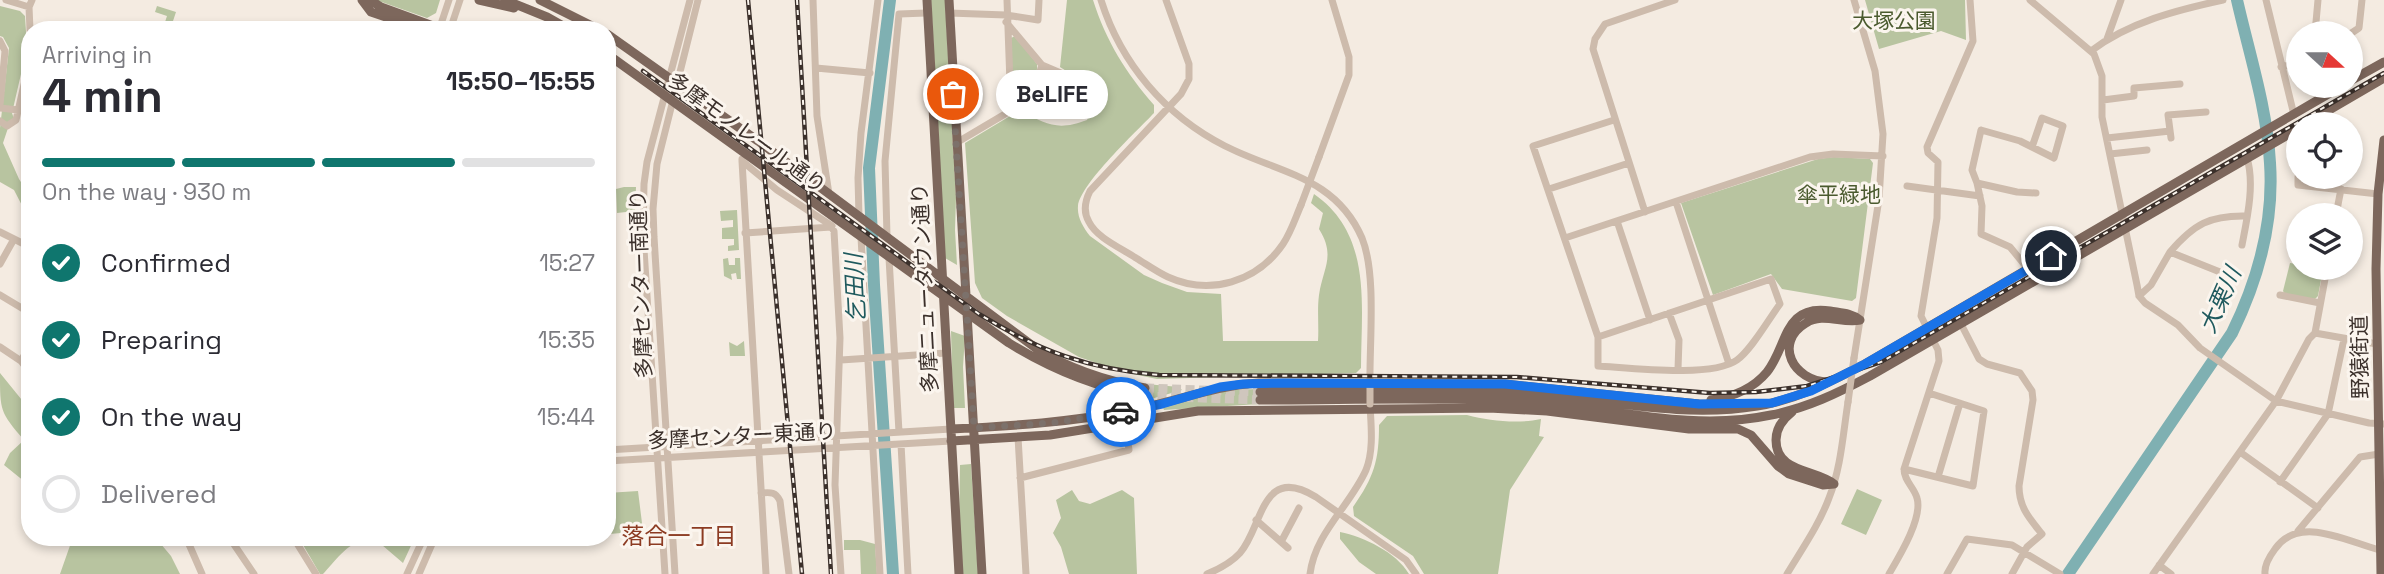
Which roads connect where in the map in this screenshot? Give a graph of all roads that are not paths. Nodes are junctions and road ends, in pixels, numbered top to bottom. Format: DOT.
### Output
graph roads {
  1 [pos="6,0"];
  2 [pos="362,0"];
  3 [pos="370,0"];
  4 [pos="479,0"];
  5 [pos="505,0"];
  6 [pos="540,0"];
  7 [pos="690,0"];
  8 [pos="698,0"];
  9 [pos="813,0"];
  10 [pos="878,0"];
  11 [pos="927,0"];
  12 [pos="949,0"];
  13 [pos="1007,0"];
  14 [pos="1039,0"];
  15 [pos="1101,0"];
  16 [pos="1166,0"];
  17 [pos="1332,0"];
  18 [pos="1675,0"];
  19 [pos="1854,0"];
  20 [pos="1970,0"];
  21 [pos="2030,0"];
  22 [pos="2121,0"];
  23 [pos="2266,0"];
  24 [pos="2318,0"];
  25 [pos="2362,0"];
  26 [pos="448,1"];
  27 [pos="2221,1"];
  28 [pos="30,3"];
  29 [pos="459,3"];
  30 [pos="534,12"];
  31 [pos="926,13"];
  32 [pos="949,13"];
  33 [pos="1006,18"];
  34 [pos="30,21"];
  35 [pos="398,21"];
  36 [pos="420,21"];
  37 [pos="444,21"];
  38 [pos="448,21"];
  39 [pos="552,21"];
  40 [pos="582,21"];
  41 [pos="2316,21"];
  42 [pos="2359,21"];
  43 [pos="2106,39"];
  44 [pos="616,40"];
  45 [pos="0,41"];
  46 [pos="2091,51"];
  47 [pos="616,60"];
  48 [pos="2384,62"];
  49 [pos="1042,65"];
  50 [pos="2286,66"];
  51 [pos="2281,67"];
  52 [pos="816,68"];
  53 [pos="870,73"];
  54 [pos="2363,74"];
  55 [pos="2384,78"];
  56 [pos="673,79"];
  57 [pos="2180,84"];
  58 [pos="2370,87"];
  59 [pos="2384,90"];
  60 [pos="664,94"];
  61 [pos="1097,96"];
  62 [pos="21,97"];
  63 [pos="2322,98"];
  64 [pos="2103,100"];
  65 [pos="673,101"];
  66 [pos="0,106"];
  67 [pos="1168,107"];
  68 [pos="18,110"];
  69 [pos="1011,111"];
  70 [pos="2206,112"];
  71 [pos="2289,112"];
  72 [pos="2298,112"];
  73 [pos="2326,112"];
  74 [pos="2286,119"];
  75 [pos="1614,120"];
  76 [pos="0,121"];
  77 [pos="2286,135"];
  78 [pos="2106,138"];
  79 [pos="2384,140"];
  80 [pos="956,143"];
  81 [pos="2032,147"];
  82 [pos="2147,150"];
  83 [pos="2110,154"];
  84 [pos="742,156"];
  85 [pos="1883,156"];
  86 [pos="2248,158"];
  87 [pos="1629,163"];
  88 [pos="1977,183"];
  89 [pos="1908,186"];
  90 [pos="1549,189"];
  91 [pos="2340,189"];
  92 [pos="1939,190"];
  93 [pos="2036,193"];
  94 [pos="829,194"];
  95 [pos="2378,194"];
  96 [pos="1980,196"];
  97 [pos="1676,202"];
  98 [pos="2338,203"];
  99 [pos="1645,212"];
  100 [pos="2122,214"];
  101 [pos="2247,216"];
  102 [pos="862,218"];
  103 [pos="1617,221"];
  104 [pos="843,224"];
  105 [pos="831,227"];
  106 [pos="2125,229"];
  107 [pos="0,232"];
  108 [pos="744,233"];
  109 [pos="885,235"];
  110 [pos="1565,238"];
  111 [pos="14,239"];
  112 [pos="863,239"];
  113 [pos="21,242"];
  114 [pos="2242,245"];
  115 [pos="2170,252"];
  116 [pos="887,256"];
  117 [pos="0,264"];
  118 [pos="2028,269"];
  119 [pos="2380,270"];
  120 [pos="2220,272"];
  121 [pos="941,277"];
  122 [pos="2325,280"];
  123 [pos="0,295"];
  124 [pos="966,295"];
  125 [pos="2280,295"];
  126 [pos="2139,296"];
  127 [pos="943,297"];
  128 [pos="1708,300"];
  129 [pos="2320,303"];
  130 [pos="21,308"];
  131 [pos="1670,313"];
  132 [pos="967,314"];
  133 [pos="1650,320"];
  134 [pos="1860,320"];
  135 [pos="1961,324"];
  136 [pos="1926,328"];
  137 [pos="2315,333"];
  138 [pos="1598,337"];
  139 [pos="2344,339"];
  140 [pos="1933,340"];
  141 [pos="2376,344"];
  142 [pos="0,347"];
  143 [pos="946,353"];
  144 [pos="892,356"];
  145 [pos="870,358"];
  146 [pos="841,359"];
  147 [pos="21,361"];
  148 [pos="1729,365"];
  149 [pos="1678,369"];
  150 [pos="1829,382"];
  151 [pos="1370,385"];
  152 [pos="1928,393"];
  153 [pos="2276,401"];
  154 [pos="1690,403"];
  155 [pos="1772,403"];
  156 [pos="1960,403"];
  157 [pos="1370,407"];
  158 [pos="1800,407"];
  159 [pos="2328,414"];
  160 [pos="1690,420"];
  161 [pos="1125,422"];
  162 [pos="2381,424"];
  163 [pos="1656,425"];
  164 [pos="974,428"];
  165 [pos="951,429"];
  166 [pos="897,432"];
  167 [pos="876,434"];
  168 [pos="838,436"];
  169 [pos="1018,437"];
  170 [pos="974,439"];
  171 [pos="759,441"];
  172 [pos="951,441"];
  173 [pos="897,444"];
  174 [pos="876,445"];
  175 [pos="666,446"];
  176 [pos="656,447"];
  177 [pos="837,447"];
  178 [pos="616,449"];
  179 [pos="760,452"];
  180 [pos="2240,452"];
  181 [pos="2379,454"];
  182 [pos="657,458"];
  183 [pos="667,458"];
  184 [pos="616,460"];
  185 [pos="1904,469"];
  186 [pos="1938,477"];
  187 [pos="1020,478"];
  188 [pos="2280,482"];
  189 [pos="1834,484"];
  190 [pos="761,493"];
  191 [pos="1299,508"];
  192 [pos="2318,508"];
  193 [pos="1339,513"];
  194 [pos="1256,520"];
  195 [pos="2298,531"];
  196 [pos="1281,542"];
  197 [pos="190,546"];
  198 [pos="235,546"];
  199 [pos="299,546"];
  200 [pos="420,546"];
  201 [pos="431,546"];
  202 [pos="1288,548"];
  203 [pos="2382,550"];
  204 [pos="2025,551"];
  205 [pos="2159,565"];
  206 [pos="2048,566"];
  207 [pos="202,574"];
  208 [pos="254,574"];
  209 [pos="316,574"];
  210 [pos="407,574"];
  211 [pos="419,574"];
  212 [pos="665,574"];
  213 [pos="675,574"];
  214 [pos="766,574"];
  215 [pos="789,574"];
  216 [pos="841,574"];
  217 [pos="880,574"];
  218 [pos="908,574"];
  219 [pos="959,574"];
  220 [pos="982,574"];
  221 [pos="1026,574"];
  222 [pos="1208,574"];
  223 [pos="1310,574"];
  224 [pos="1416,574"];
  225 [pos="1787,574"];
  226 [pos="1889,574"];
  227 [pos="1947,574"];
  228 [pos="2012,574"];
  229 [pos="2040,574"];
  230 [pos="2060,574"];
  231 [pos="2153,574"];
  232 [pos="2171,574"];
  233 [pos="2265,574"];
  234 [pos="2381,574"];
  1 -- 28 [label="street"];
  2 -- 35 [label="main road"];
  3 -- 36 [label="main road"];
  4 -- 30 [label="main road"];
  5 -- 30 [label="main road"];
  6 -- 40 [label="main road"];
  7 -- 56 [label="street, 多摩センター南通り"];
  8 -- 56 [label="street, 多摩センター南通り"];
  9 -- 52 [label="street"];
  10 -- 53 [label="street"];
  11 -- 31 [label="main road, 多摩ニュータウン通り"];
  12 -- 32 [label="main road, 多摩ニュータウン通り"];
  13 -- 33 [label="street"];
  14 -- 33 [label="street"];
  15 -- 67 [label="street"];
  16 -- 67 [label="street"];
  17 -- 67 [label="street, bridge"];
  18 -- 75 [label="street"];
  19 -- 85 [label="street"];
  20 -- 92 [label="street"];
  21 -- 46 [label="street"];
  22 -- 43 [label="street"];
  23 -- 51 [label="street"];
  24 -- 41 [label="street"];
  25 -- 42 [label="street"];
  26 -- 37 [label="street"];
  27 -- 43 [label="street"];
  28 -- 34 [label="street"];
  29 -- 38 [label="street"];
  30 -- 39 [label="main road"];
  31 -- 109 [label="street"];
  31 -- 121 [label="main road, 多摩ニュータウン通り"];
  32 -- 33 [label="street"];
  32 -- 80 [label="main road, 多摩ニュータウン通り"];
  33 -- 49 [label="street"];
  33 -- 69 [label="street"];
  43 -- 46 [label="street"];
  44 -- 56 [label="main road, 多摩モノレール通り"];
  45 -- 66 [label="street"];
  46 -- 64 [label="street"];
  47 -- 60 [label="main road, 多摩モノレール通り"];
  48 -- 54 [label="main road"];
  49 -- 61 [label="street"];
  49 -- 69 [label="street"];
  50 -- 51 [label="street"];
  51 -- 71 [label="street"];
  52 -- 53 [label="street"];
  52 -- 94 [label="street"];
  53 -- 102 [label="street"];
  55 -- 58 [label="main road"];
  56 -- 60 [label="street, 多摩センター南通り"];
  56 -- 65 [label="street, 多摩センター南通り"];
  56 -- 94 [label="main road, 多摩モノレール通り"];
  57 -- 64 [label="street"];
  58 -- 59 [label="main road"];
  58 -- 73 [label="main road"];
  60 -- 65 [label="main road, 多摩モノレール通り"];
  60 -- 176 [label="street, 多摩センター南通り"];
  62 -- 68 [label="street"];
  63 -- 72 [label="main road"];
  64 -- 78 [label="street"];
  65 -- 84 [label="main road, 多摩モノレール通り"];
  65 -- 175 [label="street, 多摩センター南通り"];
  66 -- 68 [label="street"];
  67 -- 151 [label="street"];
  68 -- 76 [label="street"];
  69 -- 80 [label="street"];
  70 -- 78 [label="street"];
  74 -- 100 [label="main road"];
  75 -- 87 [label="street"];
  75 -- 90 [label="street"];
  77 -- 86 [label="main road"];
  78 -- 83 [label="street"];
  79 -- 95 [label="main road, 野猿街道"];
  80 -- 124 [label="main road, 多摩ニュータウン通り"];
  81 -- 81 [label="street"];
  81 -- 88 [label="street"];
  82 -- 83 [label="street"];
  83 -- 100 [label="street"];
  84 -- 104 [label="main road, 多摩モノレール通り"];
  84 -- 105 [label="street"];
  84 -- 108 [label="street"];
  85 -- 97 [label="street"];
  85 -- 134 [label="street"];
  86 -- 101 [label="street"];
  86 -- 106 [label="main road"];
  87 -- 90 [label="street"];
  87 -- 99 [label="street"];
  88 -- 93 [label="street"];
  88 -- 96 [label="street"];
  89 -- 92 [label="street"];
  90 -- 110 [label="street"];
  91 -- 95 [label="street"];
  91 -- 98 [label="street"];
  92 -- 96 [label="street"];
  92 -- 136 [label="street"];
  94 -- 102 [label="main road, 多摩モノレール通り"];
  95 -- 119 [label="main road, 野猿街道"];
  96 -- 118 [label="street"];
  97 -- 99 [label="street"];
  97 -- 128 [label="street"];
  99 -- 103 [label="street"];
  100 -- 106 [label="street"];
  100 -- 118 [label="main road"];
  101 -- 114 [label="street"];
  101 -- 115 [label="street"];
  102 -- 109 [label="main road, 多摩モノレール通り"];
  103 -- 110 [label="street"];
  103 -- 133 [label="street"];
  104 -- 105 [label="street"];
  104 -- 112 [label="main road, 多摩モノレール通り"];
  105 -- 108 [label="street"];
  105 -- 146 [label="street"];
  106 -- 126 [label="street"];
  106 -- 135 [label="main road"];
  107 -- 111 [label="street"];
  108 -- 171 [label="street"];
  109 -- 121 [label="main road"];
  110 -- 138 [label="street"];
  111 -- 113 [label="street"];
  111 -- 117 [label="street"];
  112 -- 116 [label="main road, 多摩モノレール通り"];
  112 -- 145 [label="street"];
  115 -- 120 [label="street"];
  115 -- 126 [label="street"];
  116 -- 127 [label="main road"];
  116 -- 144 [label="street"];
  118 -- 136 [label="main road"];
  119 -- 141 [label="main road, 野猿街道"];
  121 -- 124 [label="main road"];
  121 -- 127 [label="main road, 多摩ニュータウン通り"];
  122 -- 129 [label="street"];
  123 -- 130 [label="street"];
  124 -- 132 [label="main road, 多摩ニュータウン通り"];
  124 -- 132 [label="main road"];
  125 -- 129 [label="street"];
  126 -- 153 [label="street"];
  127 -- 132 [label="main road"];
  127 -- 143 [label="main road, 多摩ニュータウン通り"];
  128 -- 131 [label="street"];
  128 -- 148 [label="street"];
  128 -- 148 [label="street"];
  129 -- 137 [label="street"];
  131 -- 133 [label="street"];
  131 -- 149 [label="street"];
  132 -- 164 [label="main road, 多摩ニュータウン通り"];
  133 -- 138 [label="street"];
  134 -- 150 [label="main road"];
  134 -- 154 [label="main road"];
  134 -- 189 [label="street, bridge"];
  135 -- 140 [label="main road"];
  135 -- 204 [label="street"];
  136 -- 140 [label="street"];
  136 -- 150 [label="main road"];
  137 -- 139 [label="street"];
  137 -- 153 [label="street"];
  138 -- 149 [label="street"];
  139 -- 141 [label="street"];
  139 -- 159 [label="street"];
  140 -- 152 [label="street"];
  140 -- 158 [label="main road"];
  141 -- 162 [label="main road, 野猿街道"];
  142 -- 147 [label="street"];
  143 -- 144 [label="street"];
  143 -- 165 [label="main road, 多摩ニュータウン通り"];
  144 -- 145 [label="street"];
  144 -- 166 [label="street"];
  145 -- 146 [label="street"];
  145 -- 167 [label="street"];
  146 -- 168 [label="street"];
  148 -- 149 [label="street"];
  150 -- 155 [label="main road"];
  151 -- 154 [label="main road"];
  151 -- 157 [label="street, bridge"];
  151 -- 164 [label="main road"];
  152 -- 156 [label="street"];
  152 -- 185 [label="street"];
  153 -- 159 [label="street"];
  153 -- 180 [label="street"];
  154 -- 155 [label="main road"];
  155 -- 160 [label="main road"];
  156 -- 186 [label="street"];
  156 -- 186 [label="street"];
  157 -- 161 [label="main road"];
  157 -- 163 [label="main road"];
  157 -- 193 [label="street"];
  158 -- 160 [label="main road"];
  158 -- 189 [label="main road"];
  159 -- 162 [label="street"];
  159 -- 188 [label="street"];
  160 -- 163 [label="main road"];
  161 -- 169 [label="main road"];
  161 -- 187 [label="street"];
  162 -- 181 [label="main road, 野猿街道"];
  163 -- 189 [label="main road"];
  164 -- 165 [label="main road"];
  164 -- 170 [label="main road, 多摩ニュータウン通り"];
  165 -- 166 [label="street"];
  165 -- 172 [label="main road, 多摩ニュータウン通り"];
  166 -- 167 [label="street, 多摩センター東通り"];
  167 -- 168 [label="street, 多摩センター東通り"];
  167 -- 174 [label="street"];
  168 -- 171 [label="street, 多摩センター東通り"];
  168 -- 177 [label="street"];
  169 -- 170 [label="main road"];
  169 -- 187 [label="street"];
  170 -- 172 [label="main road"];
  170 -- 220 [label="main road, 多摩ニュータウン通り"];
  171 -- 175 [label="street, 多摩センター東通り"];
  171 -- 179 [label="street"];
  172 -- 173 [label="street"];
  172 -- 219 [label="main road, 多摩ニュータウン通り"];
  173 -- 174 [label="street, 多摩センター東通り"];
  173 -- 218 [label="street"];
  174 -- 177 [label="street, 多摩センター東通り"];
  174 -- 217 [label="street"];
  175 -- 176 [label="street, 多摩センター東通り"];
  175 -- 183 [label="street, 多摩センター南通り"];
  176 -- 178 [label="street, 多摩センター東通り"];
  176 -- 182 [label="street, 多摩センター南通り"];
  177 -- 179 [label="street, 多摩センター東通り"];
  177 -- 216 [label="street"];
  179 -- 183 [label="street, 多摩センター東通り"];
  179 -- 190 [label="street"];
  180 -- 188 [label="street"];
  180 -- 205 [label="street"];
  181 -- 192 [label="street"];
  181 -- 203 [label="main road, 野猿街道"];
  182 -- 183 [label="street, 多摩センター東通り"];
  182 -- 184 [label="street, 多摩センター東通り"];
  182 -- 212 [label="street"];
  183 -- 213 [label="street"];
  185 -- 186 [label="street"];
  185 -- 226 [label="street"];
  187 -- 221 [label="street"];
  188 -- 192 [label="street"];
  189 -- 225 [label="street"];
  190 -- 214 [label="street"];
  190 -- 215 [label="street"];
  191 -- 196 [label="street"];
  192 -- 195 [label="street"];
  193 -- 194 [label="street"];
  193 -- 223 [label="street"];
  193 -- 224 [label="street"];
  194 -- 196 [label="street"];
  194 -- 222 [label="street"];
  195 -- 203 [label="street"];
  195 -- 233 [label="street"];
  196 -- 202 [label="street"];
  197 -- 207 [label="street"];
  198 -- 208 [label="street"];
  199 -- 209 [label="street"];
  200 -- 210 [label="street"];
  201 -- 211 [label="street"];
  203 -- 234 [label="main road, 野猿街道"];
  204 -- 206 [label="street"];
  204 -- 227 [label="street"];
  204 -- 228 [label="street"];
  205 -- 231 [label="street"];
  205 -- 232 [label="street"];
  206 -- 229 [label="street"];
  206 -- 230 [label="street"];
}
